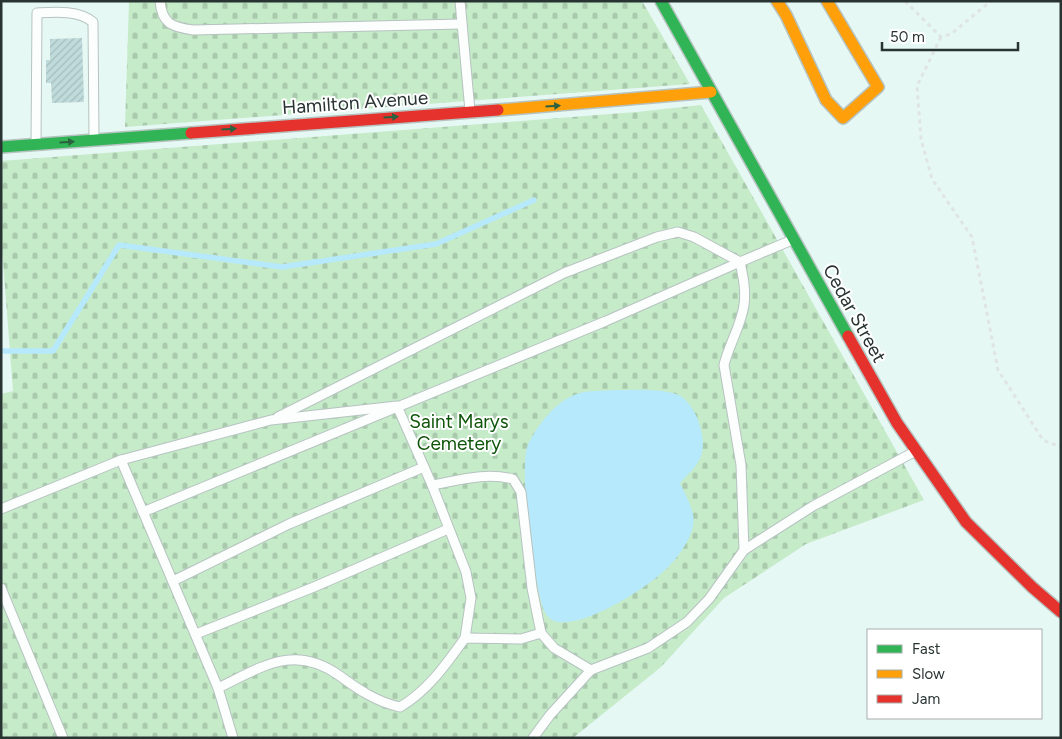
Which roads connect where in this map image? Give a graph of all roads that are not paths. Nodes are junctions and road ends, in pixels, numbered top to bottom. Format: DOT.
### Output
graph roads {
  1 [pos="160,1"];
  2 [pos="460,1"];
  3 [pos="661,1"];
  4 [pos="777,1"];
  5 [pos="826,1"];
  6 [pos="462,24"];
  7 [pos="711,92"];
  8 [pos="470,112"];
  9 [pos="94,140"];
  10 [pos="36,144"];
  11 [pos="1,147"];
  12 [pos="794,239"];
  13 [pos="740,262"];
  14 [pos="397,406"];
  15 [pos="271,420"];
  16 [pos="917,451"];
  17 [pos="122,460"];
  18 [pos="424,467"];
  19 [pos="432,486"];
  20 [pos="1,509"];
  21 [pos="143,512"];
  22 [pos="448,530"];
  23 [pos="744,550"];
  24 [pos="172,582"];
  25 [pos="1,588"];
  26 [pos="5,606"];
  27 [pos="1061,612"];
  28 [pos="541,633"];
  29 [pos="196,634"];
  30 [pos="465,638"];
  31 [pos="591,670"];
  32 [pos="218,688"];
  33 [pos="63,738"];
  34 [pos="233,738"];
  35 [pos="533,738"];
  1 -- 6 [label="lane"];
  2 -- 6 [label="lane"];
  3 -- 7 [label="street, Cedar Street"];
  4 -- 5 [label="street"];
  6 -- 8 [label="lane"];
  8 -- 7 [label="street, Hamilton Avenue, one-way"];
  7 -- 12 [label="street, Cedar Street"];
  9 -- 8 [label="street, Hamilton Avenue, one-way"];
  10 -- 9 [label="street, Hamilton Avenue, one-way"];
  9 -- 10 [label="lane"];
  10 -- 11 [label="street, Hamilton Avenue"];
  12 -- 13 [label="lane"];
  12 -- 16 [label="street, Cedar Street"];
  13 -- 14 [label="lane"];
  13 -- 15 [label="lane"];
  13 -- 23 [label="lane"];
  14 -- 15 [label="lane"];
  14 -- 18 [label="lane"];
  14 -- 21 [label="lane"];
  15 -- 17 [label="lane"];
  16 -- 23 [label="lane"];
  16 -- 27 [label="street, Cedar Street"];
  17 -- 20 [label="lane"];
  17 -- 21 [label="lane"];
  18 -- 19 [label="lane"];
  18 -- 24 [label="lane"];
  19 -- 22 [label="lane"];
  19 -- 28 [label="lane"];
  21 -- 24 [label="lane"];
  22 -- 29 [label="lane"];
  22 -- 30 [label="lane"];
  23 -- 31 [label="lane"];
  24 -- 29 [label="lane"];
  25 -- 26 [label="lane"];
  26 -- 33 [label="lane"];
  28 -- 30 [label="lane"];
  28 -- 31 [label="lane"];
  29 -- 32 [label="lane"];
  30 -- 32 [label="lane"];
  31 -- 35 [label="lane"];
  32 -- 34 [label="lane"];
}
